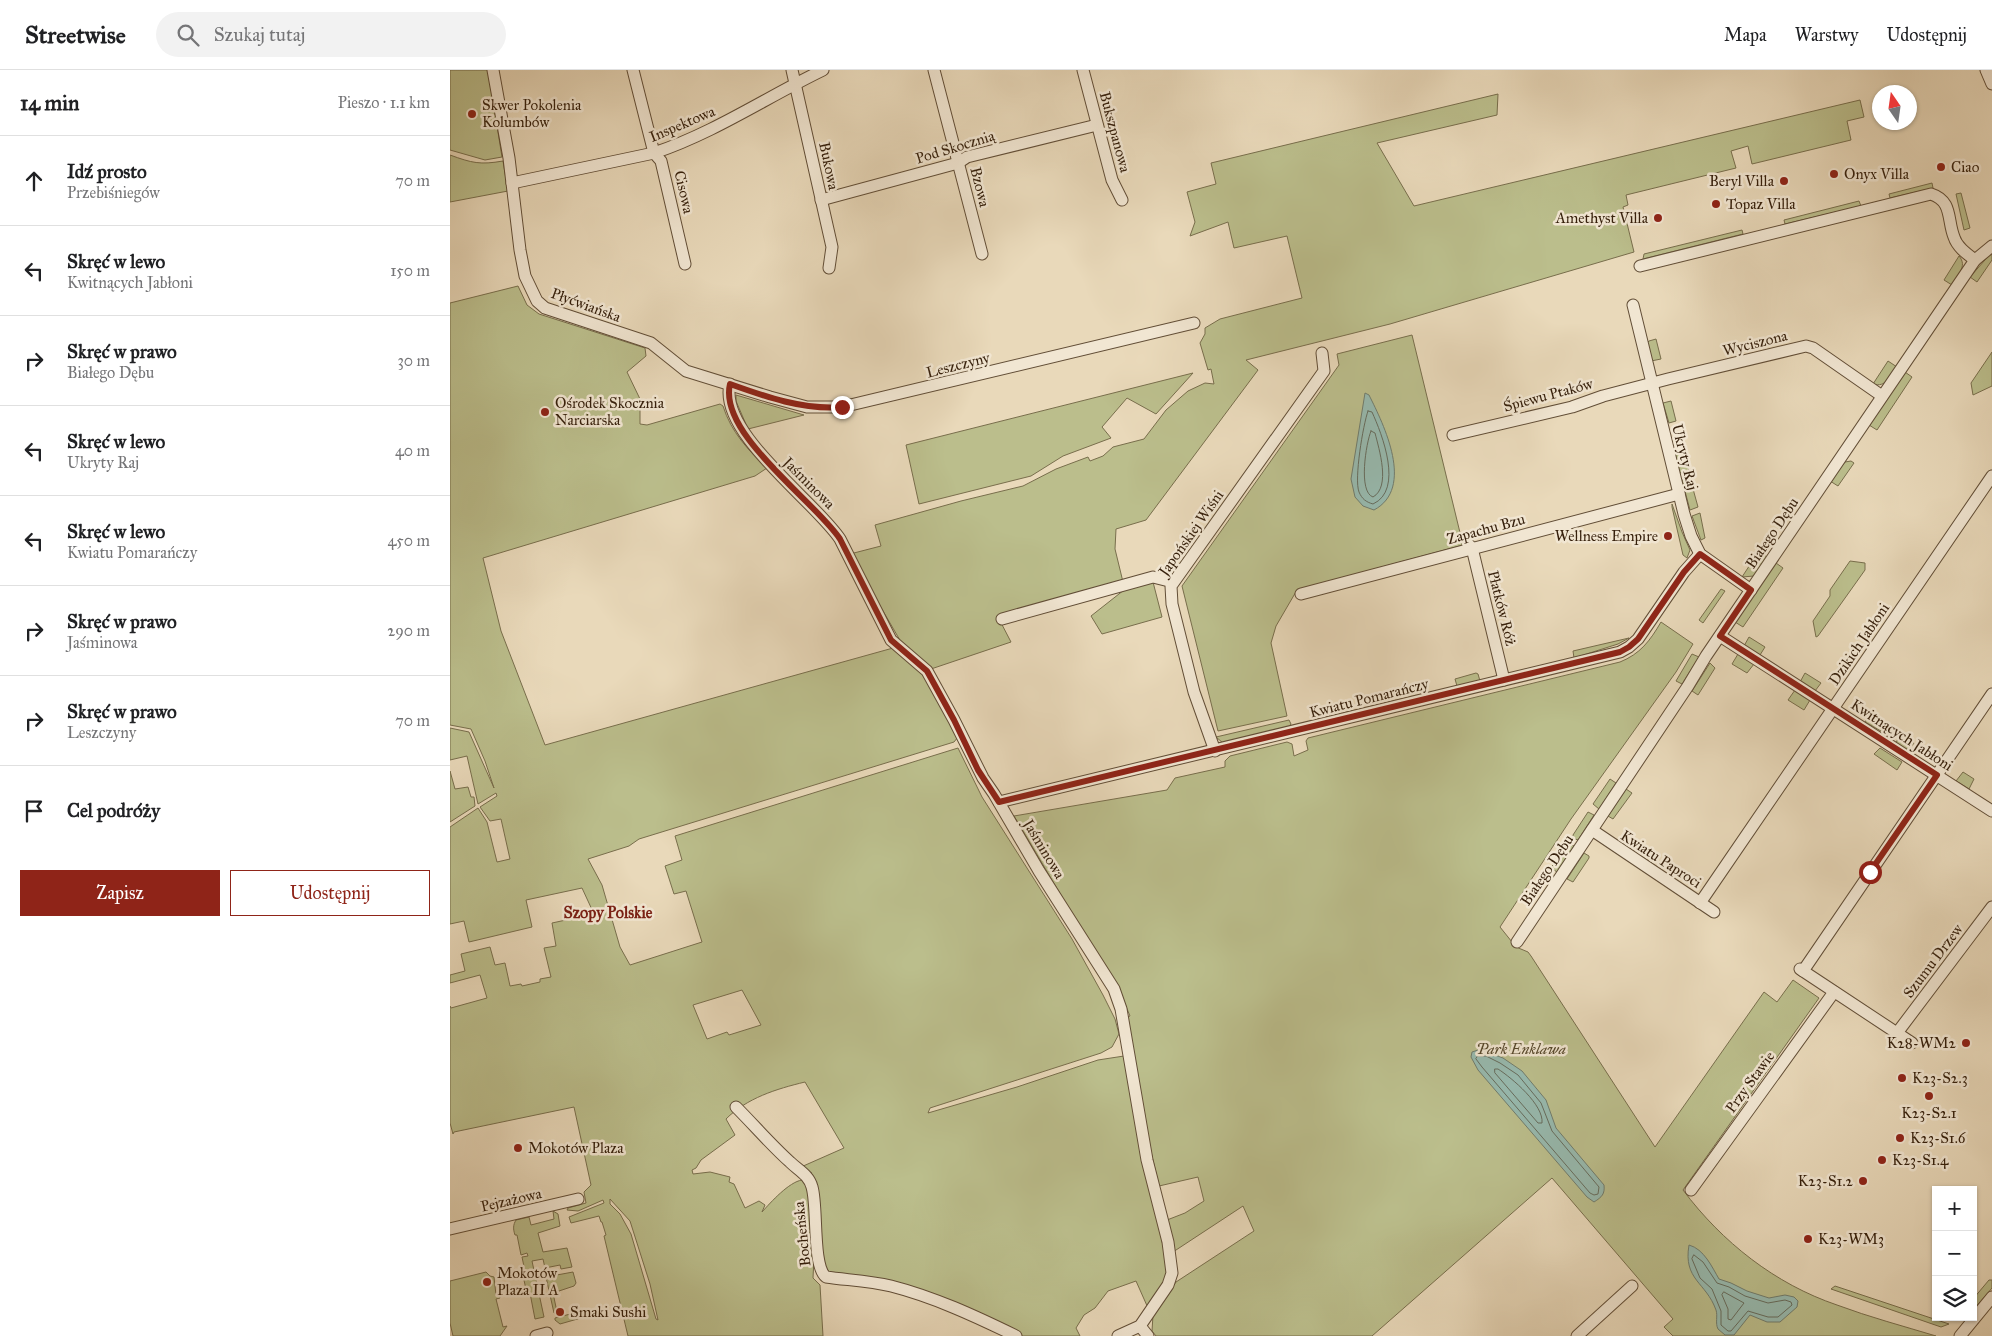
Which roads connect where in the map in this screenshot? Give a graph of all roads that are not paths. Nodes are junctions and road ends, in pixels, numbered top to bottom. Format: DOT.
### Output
graph roads {
  1 [pos="493,70"];
  2 [pos="633,70"];
  3 [pos="792,70"];
  4 [pos="823,70"];
  5 [pos="934,70"];
  6 [pos="1083,70"];
  7 [pos="1986,70"];
  8 [pos="797,84"];
  9 [pos="1992,84"];
  10 [pos="1098,125"];
  11 [pos="654,153"];
  12 [pos="958,163"];
  13 [pos="512,183"];
  14 [pos="821,200"];
  15 [pos="1122,200"];
  16 [pos="1992,246"];
  17 [pos="982,254"];
  18 [pos="1975,260"];
  19 [pos="685,264"];
  20 [pos="1640,266"];
  21 [pos="829,268"];
  22 [pos="1633,305"];
  23 [pos="1194,323"];
  24 [pos="1322,353"];
  25 [pos="1652,383"];
  26 [pos="730,384"];
  27 [pos="1882,396"];
  28 [pos="1453,435"];
  29 [pos="1992,476"];
  30 [pos="1679,494"];
  31 [pos="1470,546"];
  32 [pos="1700,554"];
  33 [pos="1173,582"];
  34 [pos="1751,590"];
  35 [pos="1301,594"];
  36 [pos="1002,619"];
  37 [pos="1720,636"];
  38 [pos="1504,680"];
  39 [pos="1992,694"];
  40 [pos="1834,709"];
  41 [pos="1215,751"];
  42 [pos="1937,775"];
  43 [pos="999,802"];
  44 [pos="1992,811"];
  45 [pos="1592,830"];
  46 [pos="1700,903"];
  47 [pos="1992,907"];
  48 [pos="1714,912"];
  49 [pos="1517,942"];
  50 [pos="1834,992"];
  51 [pos="1897,1034"];
  52 [pos="1912,1043"];
  53 [pos="736,1107"];
  54 [pos="1690,1190"];
  55 [pos="578,1199"];
  56 [pos="450,1229"];
  57 [pos="1632,1286"];
  58 [pos="1990,1303"];
  59 [pos="1140,1326"];
  60 [pos="1016,1336"];
  61 [pos="1118,1336"];
  62 [pos="1148,1336"];
  63 [pos="1577,1336"];
  64 [pos="1960,1336"];
  1 -- 13 [label="street, Płyćwiańska"];
  2 -- 11 [label="street, Cisowa"];
  3 -- 8 [label="street, Bukowa"];
  4 -- 8 [label="street, Inspektowa"];
  5 -- 12 [label="street, Bzowa"];
  6 -- 10 [label="street, Bukszpanowa"];
  7 -- 9 [label="street"];
  8 -- 11 [label="street, Inspektowa"];
  8 -- 14 [label="street, Bukowa"];
  10 -- 12 [label="street, Pod Skocznią"];
  10 -- 15 [label="street, Bukszpanowa"];
  11 -- 13 [label="street, Inspektowa"];
  11 -- 19 [label="street, Cisowa"];
  12 -- 14 [label="street, Pod Skocznią"];
  12 -- 17 [label="street, Bzowa"];
  13 -- 26 [label="street, Płyćwiańska"];
  14 -- 21 [label="street, Bukowa"];
  16 -- 18 [label="street, Białego Dębu"];
  18 -- 20 [label="street"];
  18 -- 27 [label="street, Białego Dębu"];
  22 -- 25 [label="street, Ukryty Raj"];
  23 -- 26 [label="street, Leszczyny"];
  24 -- 33 [label="street, Japońskiej Wiśni"];
  25 -- 27 [label="street, Wyciszona"];
  25 -- 28 [label="street, Śpiewu Ptaków"];
  25 -- 30 [label="street, Ukryty Raj"];
  26 -- 43 [label="street, Jaśminowa"];
  27 -- 34 [label="street, Białego Dębu"];
  29 -- 40 [label="street, Dzikich Jabłoni"];
  30 -- 31 [label="street, Zapachu Bzu"];
  30 -- 32 [label="street, Ukryty Raj"];
  31 -- 35 [label="street, Zapachu Bzu"];
  31 -- 38 [label="street, Płatków Róż"];
  32 -- 34 [label="street, Ukryty Raj"];
  32 -- 38 [label="street, Kwiatu Pomarańczy"];
  33 -- 36 [label="street"];
  33 -- 41 [label="street, Japońskiej Wiśni"];
  34 -- 37 [label="street, Białego Dębu"];
  37 -- 40 [label="street, Kwitnących Jabłoni"];
  37 -- 45 [label="street, Białego Dębu"];
  38 -- 41 [label="street, Kwiatu Pomarańczy"];
  39 -- 42 [label="street"];
  40 -- 42 [label="street, Kwitnących Jabłoni"];
  40 -- 46 [label="street, Dzikich Jabłoni"];
  41 -- 43 [label="street, Kwiatu Pomarańczy"];
  42 -- 44 [label="street, Kwitnących Jabłoni"];
  42 -- 50 [label="street"];
  43 -- 59 [label="street, Jaśminowa"];
  45 -- 46 [label="street, Kwiatu Paproci"];
  45 -- 49 [label="street, Białego Dębu"];
  46 -- 48 [label="street, Kwiatu Paproci"];
  47 -- 51 [label="street, Szumu Drzew"];
  50 -- 51 [label="street"];
  50 -- 54 [label="street, Przy Stawie"];
  51 -- 52 [label="street"];
  53 -- 60 [label="street, Bocheńska"];
  55 -- 56 [label="street, Pejzażowa"];
  57 -- 63 [label="street"];
  58 -- 64 [label="street"];
  59 -- 61 [label="street"];
  59 -- 62 [label="street"];
}
